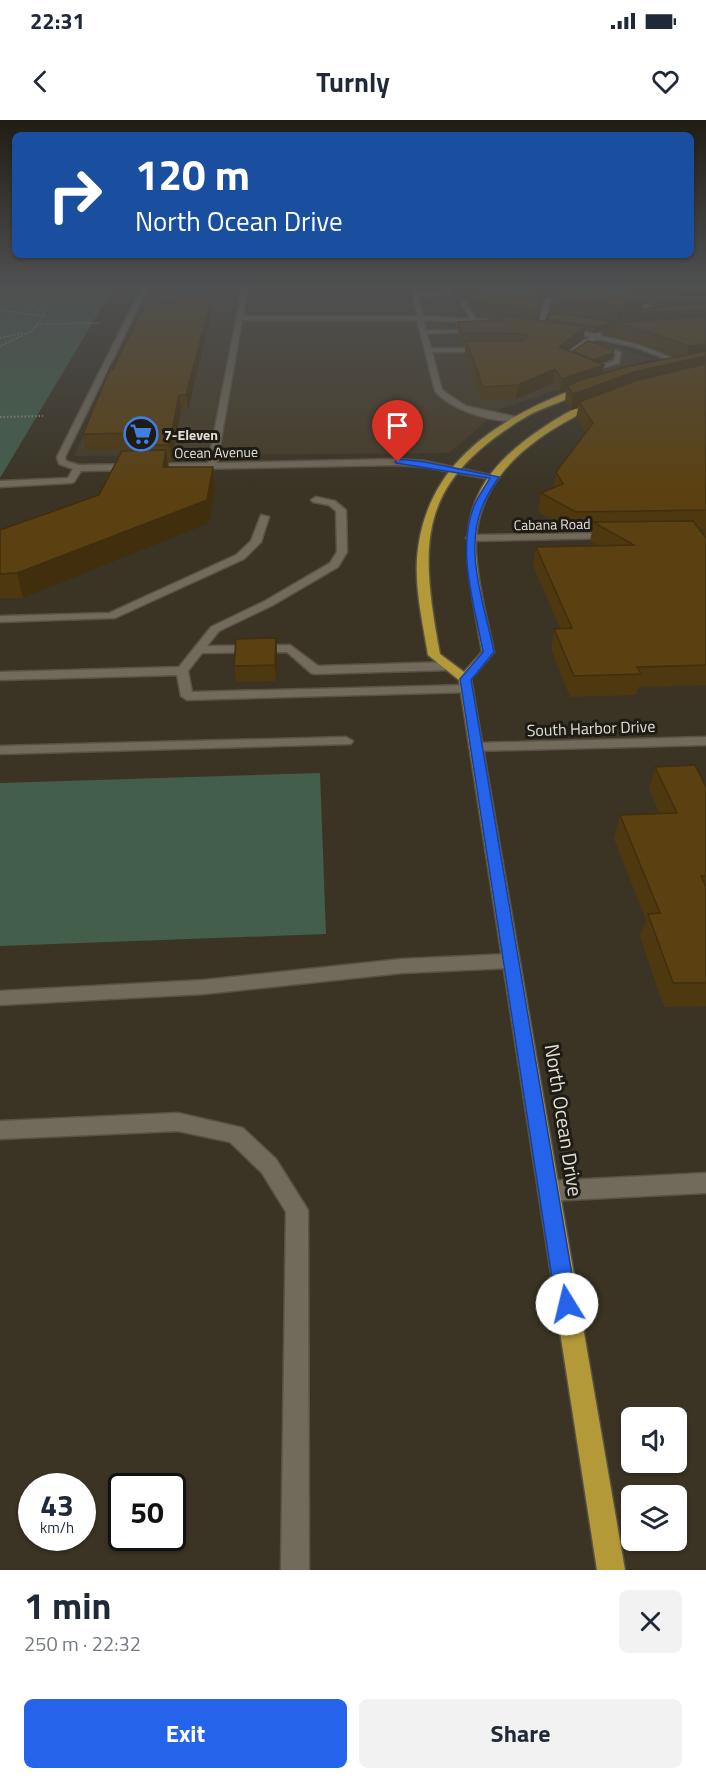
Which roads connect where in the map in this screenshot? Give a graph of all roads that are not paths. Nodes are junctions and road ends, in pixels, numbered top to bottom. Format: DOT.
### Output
graph roads {
  1 [pos="113,353"];
  2 [pos="233,353"];
  3 [pos="429,353"];
  4 [pos="569,353"];
  5 [pos="620,353"];
  6 [pos="654,353"];
  7 [pos="693,362"];
  8 [pos="684,364"];
  9 [pos="668,367"];
  10 [pos="590,371"];
  11 [pos="687,372"];
  12 [pos="606,376"];
  13 [pos="594,386"];
  14 [pos="606,400"];
  15 [pos="514,419"];
  16 [pos="212,465"];
  17 [pos="78,468"];
  18 [pos="454,469"];
  19 [pos="495,477"];
  20 [pos="0,484"];
  21 [pos="316,500"];
  22 [pos="264,517"];
  23 [pos="623,536"];
  24 [pos="471,538"];
  25 [pos="0,619"];
  26 [pos="199,650"];
  27 [pos="449,666"];
  28 [pos="182,671"];
  29 [pos="0,676"];
  30 [pos="466,684"];
  31 [pos="346,741"];
  32 [pos="706,741"];
  33 [pos="476,747"];
  34 [pos="0,750"];
  35 [pos="511,961"];
  36 [pos="0,998"];
  37 [pos="0,1130"];
  38 [pos="706,1183"];
  39 [pos="548,1191"];
  40 [pos="295,1570"];
  41 [pos="611,1570"];
  1 -- 17 [label="street"];
  2 -- 16 [label="street"];
  3 -- 15 [label="street"];
  4 -- 10 [label="street"];
  5 -- 10 [label="street"];
  6 -- 8 [label="street"];
  7 -- 8 [label="main road"];
  8 -- 9 [label="main road"];
  8 -- 11 [label="main road"];
  10 -- 12 [label="street"];
  13 -- 15 [label="main road"];
  14 -- 19 [label="main road"];
  15 -- 18 [label="main road"];
  16 -- 17 [label="street, Ocean Avenue"];
  16 -- 18 [label="street, Ocean Avenue"];
  17 -- 20 [label="street"];
  18 -- 19 [label="street, Ocean Avenue"];
  18 -- 27 [label="main road"];
  19 -- 24 [label="main road"];
  21 -- 26 [label="street"];
  22 -- 25 [label="street"];
  23 -- 24 [label="street, Cabana Road"];
  24 -- 30 [label="main road"];
  26 -- 27 [label="street"];
  26 -- 28 [label="street"];
  27 -- 30 [label="main road"];
  28 -- 29 [label="street"];
  28 -- 30 [label="street"];
  30 -- 33 [label="main road, North Ocean Drive"];
  31 -- 34 [label="street"];
  32 -- 33 [label="street, South Harbor Drive"];
  33 -- 35 [label="main road, North Ocean Drive"];
  35 -- 36 [label="street"];
  35 -- 39 [label="main road, North Ocean Drive"];
  37 -- 40 [label="street"];
  38 -- 39 [label="street"];
  39 -- 41 [label="main road, North Ocean Drive"];
}
